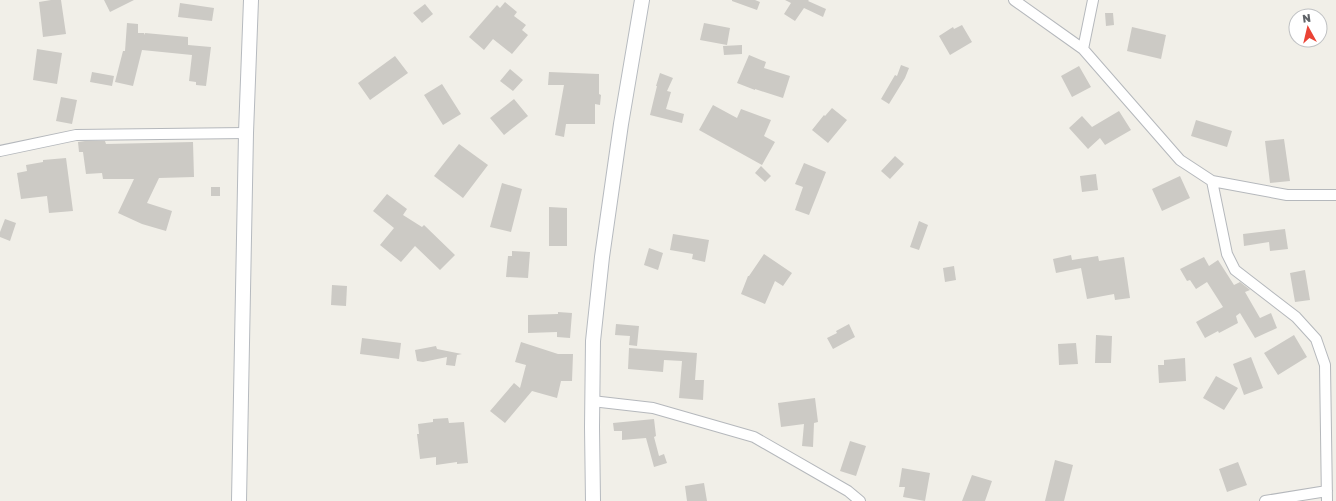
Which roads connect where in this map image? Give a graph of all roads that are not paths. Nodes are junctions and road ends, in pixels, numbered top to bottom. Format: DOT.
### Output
graph roads {
  1 [pos="251,0"];
  2 [pos="642,0"];
  3 [pos="1014,0"];
  4 [pos="1093,0"];
  5 [pos="1083,49"];
  6 [pos="246,133"];
  7 [pos="0,151"];
  8 [pos="1212,181"];
  9 [pos="1336,195"];
  10 [pos="592,401"];
  11 [pos="1327,496"];
  12 [pos="238,501"];
  13 [pos="593,501"];
  14 [pos="860,501"];
  15 [pos="1265,501"];
  1 -- 6 [label="street"];
  2 -- 10 [label="street"];
  3 -- 5 [label="street"];
  4 -- 5 [label="street"];
  5 -- 8 [label="street"];
  6 -- 7 [label="street"];
  6 -- 12 [label="street"];
  8 -- 9 [label="street"];
  8 -- 11 [label="street"];
  10 -- 13 [label="street"];
  10 -- 14 [label="street"];
  11 -- 15 [label="street"];
}
